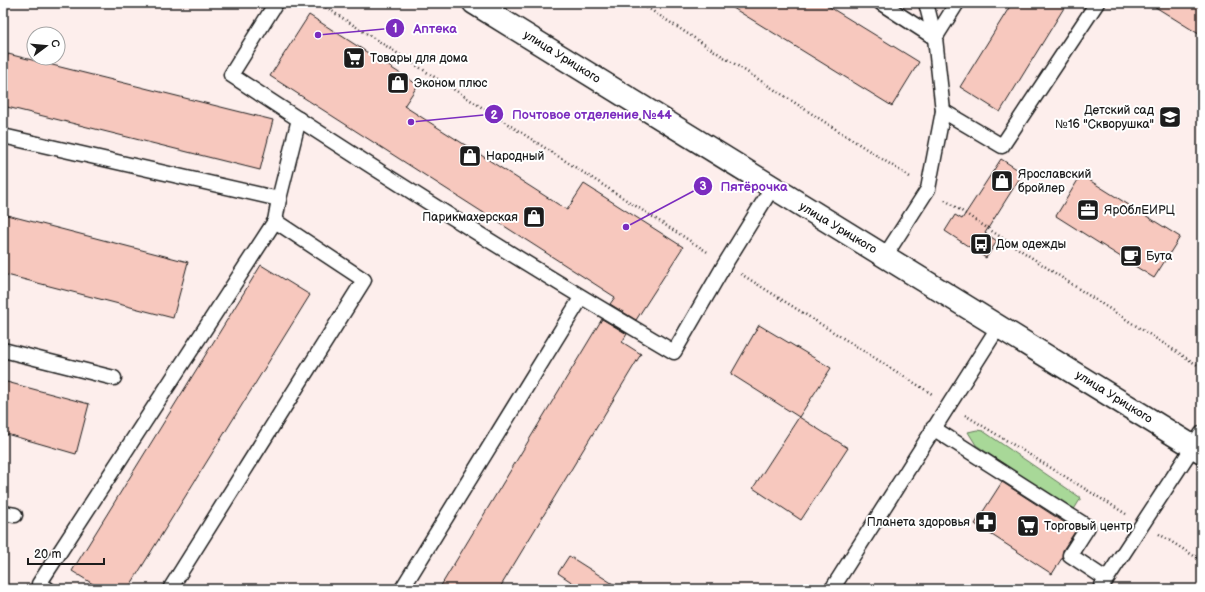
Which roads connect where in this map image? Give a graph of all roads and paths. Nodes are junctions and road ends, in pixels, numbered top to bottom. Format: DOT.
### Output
graph roads {
  1 [pos="276,3"];
  2 [pos="318,3"];
  3 [pos="474,3"];
  4 [pos="880,3"];
  5 [pos="926,3"];
  6 [pos="957,3"];
  7 [pos="1097,3"];
  8 [pos="935,38"];
  9 [pos="943,111"];
  10 [pos="299,120"];
  11 [pos="3,136"];
  12 [pos="772,188"];
  13 [pos="280,199"];
  14 [pos="275,220"];
  15 [pos="885,256"];
  16 [pos="725,264"];
  17 [pos="581,298"];
  18 [pos="999,326"];
  19 [pos="3,350"];
  20 [pos="114,378"];
  21 [pos="948,404"];
  22 [pos="933,428"];
  23 [pos="1199,444"];
  24 [pos="1142,524"];
  25 [pos="1202,561"];
  26 [pos="1103,584"];
  27 [pos="48,589"];
  28 [pos="170,589"];
  29 [pos="402,589"];
  30 [pos="832,589"];
  1 -- 10 [label="lane"];
  2 -- 16 [label="path"];
  3 -- 12 [label="street, улица Урицкого"];
  4 -- 8 [label="lane"];
  5 -- 8 [label="lane"];
  6 -- 8 [label="lane"];
  7 -- 9 [label="lane"];
  8 -- 9 [label="lane"];
  9 -- 15 [label="lane"];
  10 -- 13 [label="lane"];
  10 -- 17 [label="lane"];
  11 -- 13 [label="lane"];
  12 -- 15 [label="street, улица Урицкого"];
  12 -- 16 [label="lane"];
  13 -- 14 [label="lane"];
  14 -- 27 [label="lane"];
  14 -- 28 [label="lane"];
  15 -- 18 [label="street, улица Урицкого"];
  16 -- 17 [label="lane"];
  16 -- 21 [label="path"];
  17 -- 29 [label="lane"];
  18 -- 21 [label="lane"];
  18 -- 23 [label="street, улица Урицкого"];
  19 -- 20 [label="lane"];
  21 -- 22 [label="lane"];
  21 -- 24 [label="path"];
  22 -- 26 [label="lane"];
  22 -- 30 [label="lane"];
  23 -- 24 [label="lane"];
  24 -- 25 [label="path"];
  24 -- 26 [label="lane"];
}
